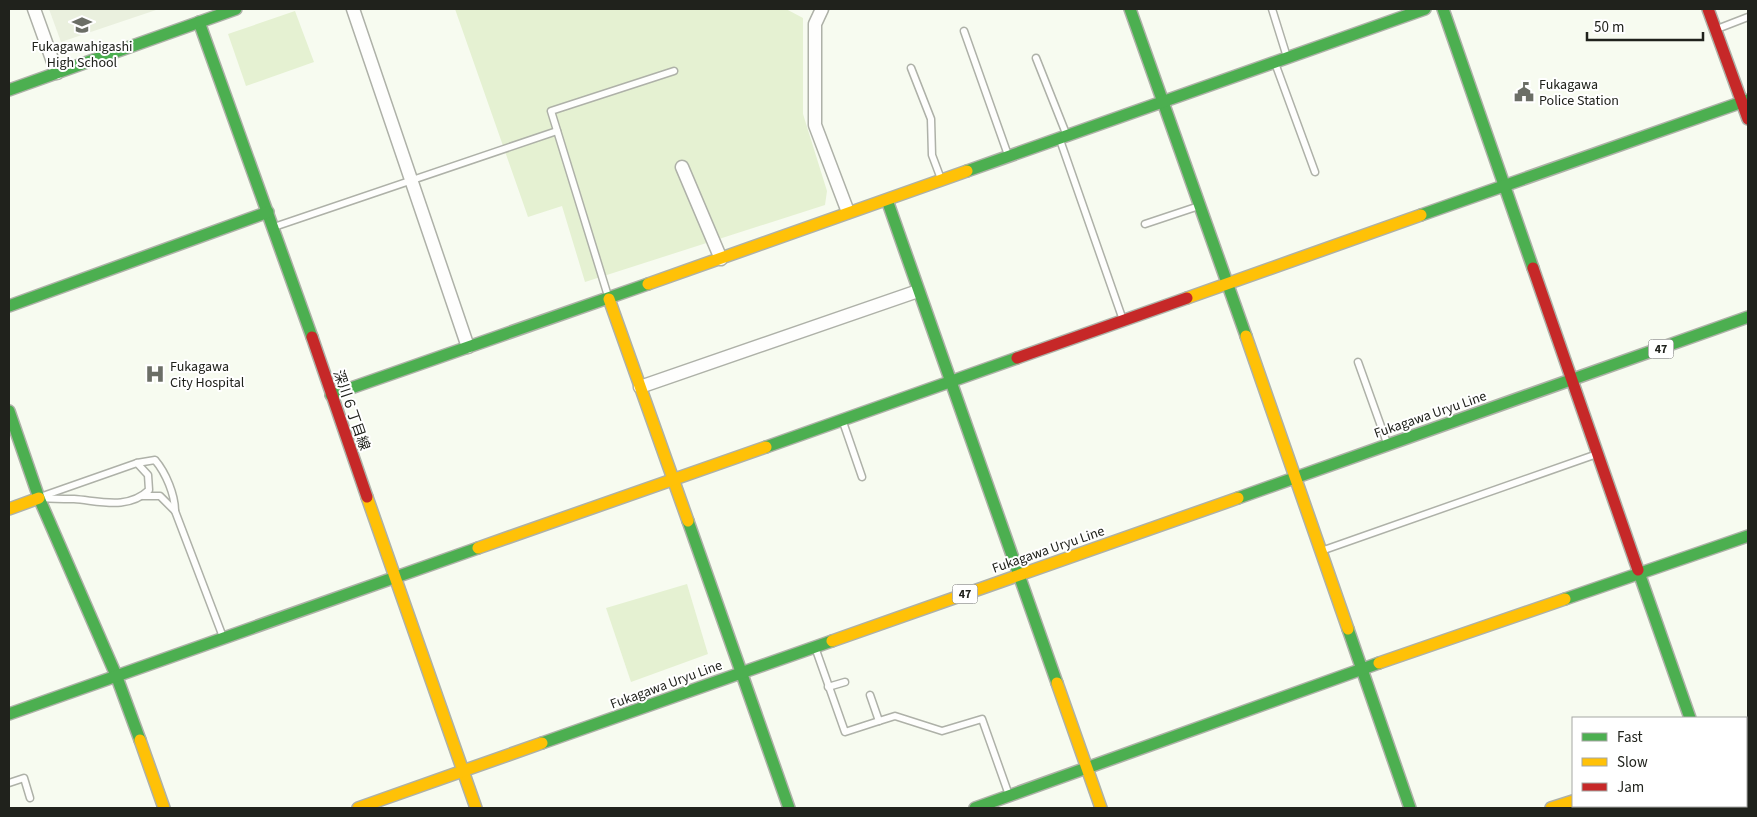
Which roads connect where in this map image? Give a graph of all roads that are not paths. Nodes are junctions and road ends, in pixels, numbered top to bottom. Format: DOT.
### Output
graph roads {
  1 [pos="34,9"];
  2 [pos="236,9"];
  3 [pos="354,9"];
  4 [pos="822,9"];
  5 [pos="1130,9"];
  6 [pos="1272,9"];
  7 [pos="1426,9"];
  8 [pos="1443,9"];
  9 [pos="1708,9"];
  10 [pos="1748,17"];
  11 [pos="199,22"];
  12 [pos="1716,29"];
  13 [pos="964,31"];
  14 [pos="1036,58"];
  15 [pos="1288,58"];
  16 [pos="1275,63"];
  17 [pos="911,68"];
  18 [pos="674,71"];
  19 [pos="57,73"];
  20 [pos="9,90"];
  21 [pos="1745,101"];
  22 [pos="1163,102"];
  23 [pos="1748,119"];
  24 [pos="557,130"];
  25 [pos="1063,138"];
  26 [pos="1009,157"];
  27 [pos="682,167"];
  28 [pos="1315,172"];
  29 [pos="411,180"];
  30 [pos="942,181"];
  31 [pos="1504,186"];
  32 [pos="887,200"];
  33 [pos="1200,206"];
  34 [pos="268,212"];
  35 [pos="848,212"];
  36 [pos="1146,224"];
  37 [pos="273,227"];
  38 [pos="720,259"];
  39 [pos="1227,284"];
  40 [pos="918,291"];
  41 [pos="609,299"];
  42 [pos="9,306"];
  43 [pos="1748,316"];
  44 [pos="1123,322"];
  45 [pos="468,347"];
  46 [pos="1358,362"];
  47 [pos="1573,380"];
  48 [pos="951,383"];
  49 [pos="640,387"];
  50 [pos="331,395"];
  51 [pos="9,411"];
  52 [pos="842,421"];
  53 [pos="1388,445"];
  54 [pos="1598,454"];
  55 [pos="137,464"];
  56 [pos="862,476"];
  57 [pos="1295,477"];
  58 [pos="672,480"];
  59 [pos="142,496"];
  60 [pos="39,498"];
  61 [pos="9,509"];
  62 [pos="175,512"];
  63 [pos="1748,536"];
  64 [pos="1322,551"];
  65 [pos="1639,574"];
  66 [pos="1018,576"];
  67 [pos="397,578"];
  68 [pos="223,637"];
  69 [pos="815,647"];
  70 [pos="1363,669"];
  71 [pos="740,673"];
  72 [pos="116,676"];
  73 [pos="845,682"];
  74 [pos="828,687"];
  75 [pos="870,696"];
  76 [pos="9,714"];
  77 [pos="1690,717"];
  78 [pos="879,721"];
  79 [pos="1088,770"];
  80 [pos="464,771"];
  81 [pos="9,782"];
  82 [pos="1010,796"];
  83 [pos="30,798"];
  84 [pos="1572,801"];
  85 [pos="164,808"];
  86 [pos="358,808"];
  87 [pos="476,808"];
  88 [pos="789,808"];
  89 [pos="975,808"];
  90 [pos="1101,808"];
  91 [pos="1410,808"];
  92 [pos="1551,808"];
  1 -- 19 [label="street"];
  2 -- 11 [label="street"];
  3 -- 29 [label="street"];
  4 -- 35 [label="street"];
  5 -- 22 [label="street"];
  6 -- 15 [label="lane"];
  7 -- 15 [label="street"];
  8 -- 31 [label="street"];
  9 -- 12 [label="street"];
  10 -- 12 [label="lane"];
  11 -- 19 [label="street"];
  11 -- 34 [label="street, 深川６丁目線"];
  12 -- 21 [label="street"];
  13 -- 26 [label="lane"];
  14 -- 25 [label="lane"];
  15 -- 16 [label="street"];
  16 -- 22 [label="street"];
  16 -- 28 [label="lane"];
  17 -- 30 [label="lane"];
  18 -- 24 [label="lane"];
  19 -- 20 [label="street"];
  21 -- 23 [label="street"];
  21 -- 31 [label="street"];
  22 -- 25 [label="street"];
  22 -- 33 [label="street"];
  24 -- 29 [label="lane"];
  24 -- 41 [label="lane"];
  25 -- 26 [label="street"];
  25 -- 44 [label="lane"];
  26 -- 30 [label="street"];
  27 -- 38 [label="street"];
  29 -- 37 [label="lane"];
  29 -- 45 [label="street"];
  30 -- 32 [label="street"];
  31 -- 39 [label="street"];
  31 -- 47 [label="street"];
  32 -- 35 [label="street"];
  32 -- 40 [label="street"];
  33 -- 36 [label="lane"];
  33 -- 39 [label="street"];
  34 -- 37 [label="street, 深川６丁目線"];
  34 -- 42 [label="street"];
  35 -- 38 [label="street"];
  37 -- 50 [label="street, 深川６丁目線"];
  38 -- 41 [label="street"];
  39 -- 44 [label="street"];
  39 -- 57 [label="street"];
  40 -- 48 [label="street"];
  40 -- 49 [label="street"];
  41 -- 45 [label="street"];
  41 -- 49 [label="street"];
  43 -- 47 [label="street, Fukagawa Uryu Line / 47"];
  44 -- 48 [label="street"];
  45 -- 50 [label="street"];
  46 -- 53 [label="lane"];
  47 -- 53 [label="street, Fukagawa Uryu Line / 47"];
  47 -- 54 [label="street"];
  48 -- 52 [label="street"];
  48 -- 66 [label="street"];
  49 -- 58 [label="street"];
  50 -- 67 [label="street, 深川６丁目線"];
  51 -- 60 [label="street"];
  52 -- 56 [label="lane"];
  52 -- 58 [label="street"];
  53 -- 57 [label="street, Fukagawa Uryu Line / 47"];
  54 -- 64 [label="lane"];
  54 -- 65 [label="street"];
  55 -- 59 [label="lane"];
  55 -- 60 [label="lane"];
  55 -- 62 [label="lane"];
  57 -- 64 [label="street"];
  57 -- 66 [label="street, Fukagawa Uryu Line / 47"];
  58 -- 67 [label="street"];
  58 -- 71 [label="street"];
  59 -- 60 [label="lane"];
  59 -- 62 [label="lane"];
  60 -- 61 [label="street"];
  60 -- 72 [label="street"];
  62 -- 68 [label="lane"];
  63 -- 65 [label="street"];
  64 -- 70 [label="street"];
  65 -- 70 [label="street"];
  65 -- 77 [label="street"];
  66 -- 69 [label="street, Fukagawa Uryu Line / 47"];
  66 -- 79 [label="street"];
  67 -- 68 [label="street"];
  67 -- 80 [label="street, 深川６丁目線"];
  68 -- 72 [label="street"];
  69 -- 71 [label="street, Fukagawa Uryu Line / 47"];
  69 -- 74 [label="lane"];
  70 -- 79 [label="street"];
  70 -- 91 [label="street"];
  71 -- 80 [label="street, Fukagawa Uryu Line / 47"];
  71 -- 88 [label="street"];
  72 -- 76 [label="street"];
  72 -- 85 [label="street"];
  73 -- 74 [label="lane"];
  74 -- 78 [label="lane"];
  75 -- 78 [label="lane"];
  78 -- 82 [label="lane"];
  79 -- 82 [label="street"];
  79 -- 90 [label="street"];
  80 -- 86 [label="street, Fukagawa Uryu Line / 47"];
  80 -- 87 [label="street, 深川６丁目線"];
  81 -- 83 [label="lane"];
  82 -- 89 [label="street"];
  84 -- 92 [label="street"];
}
